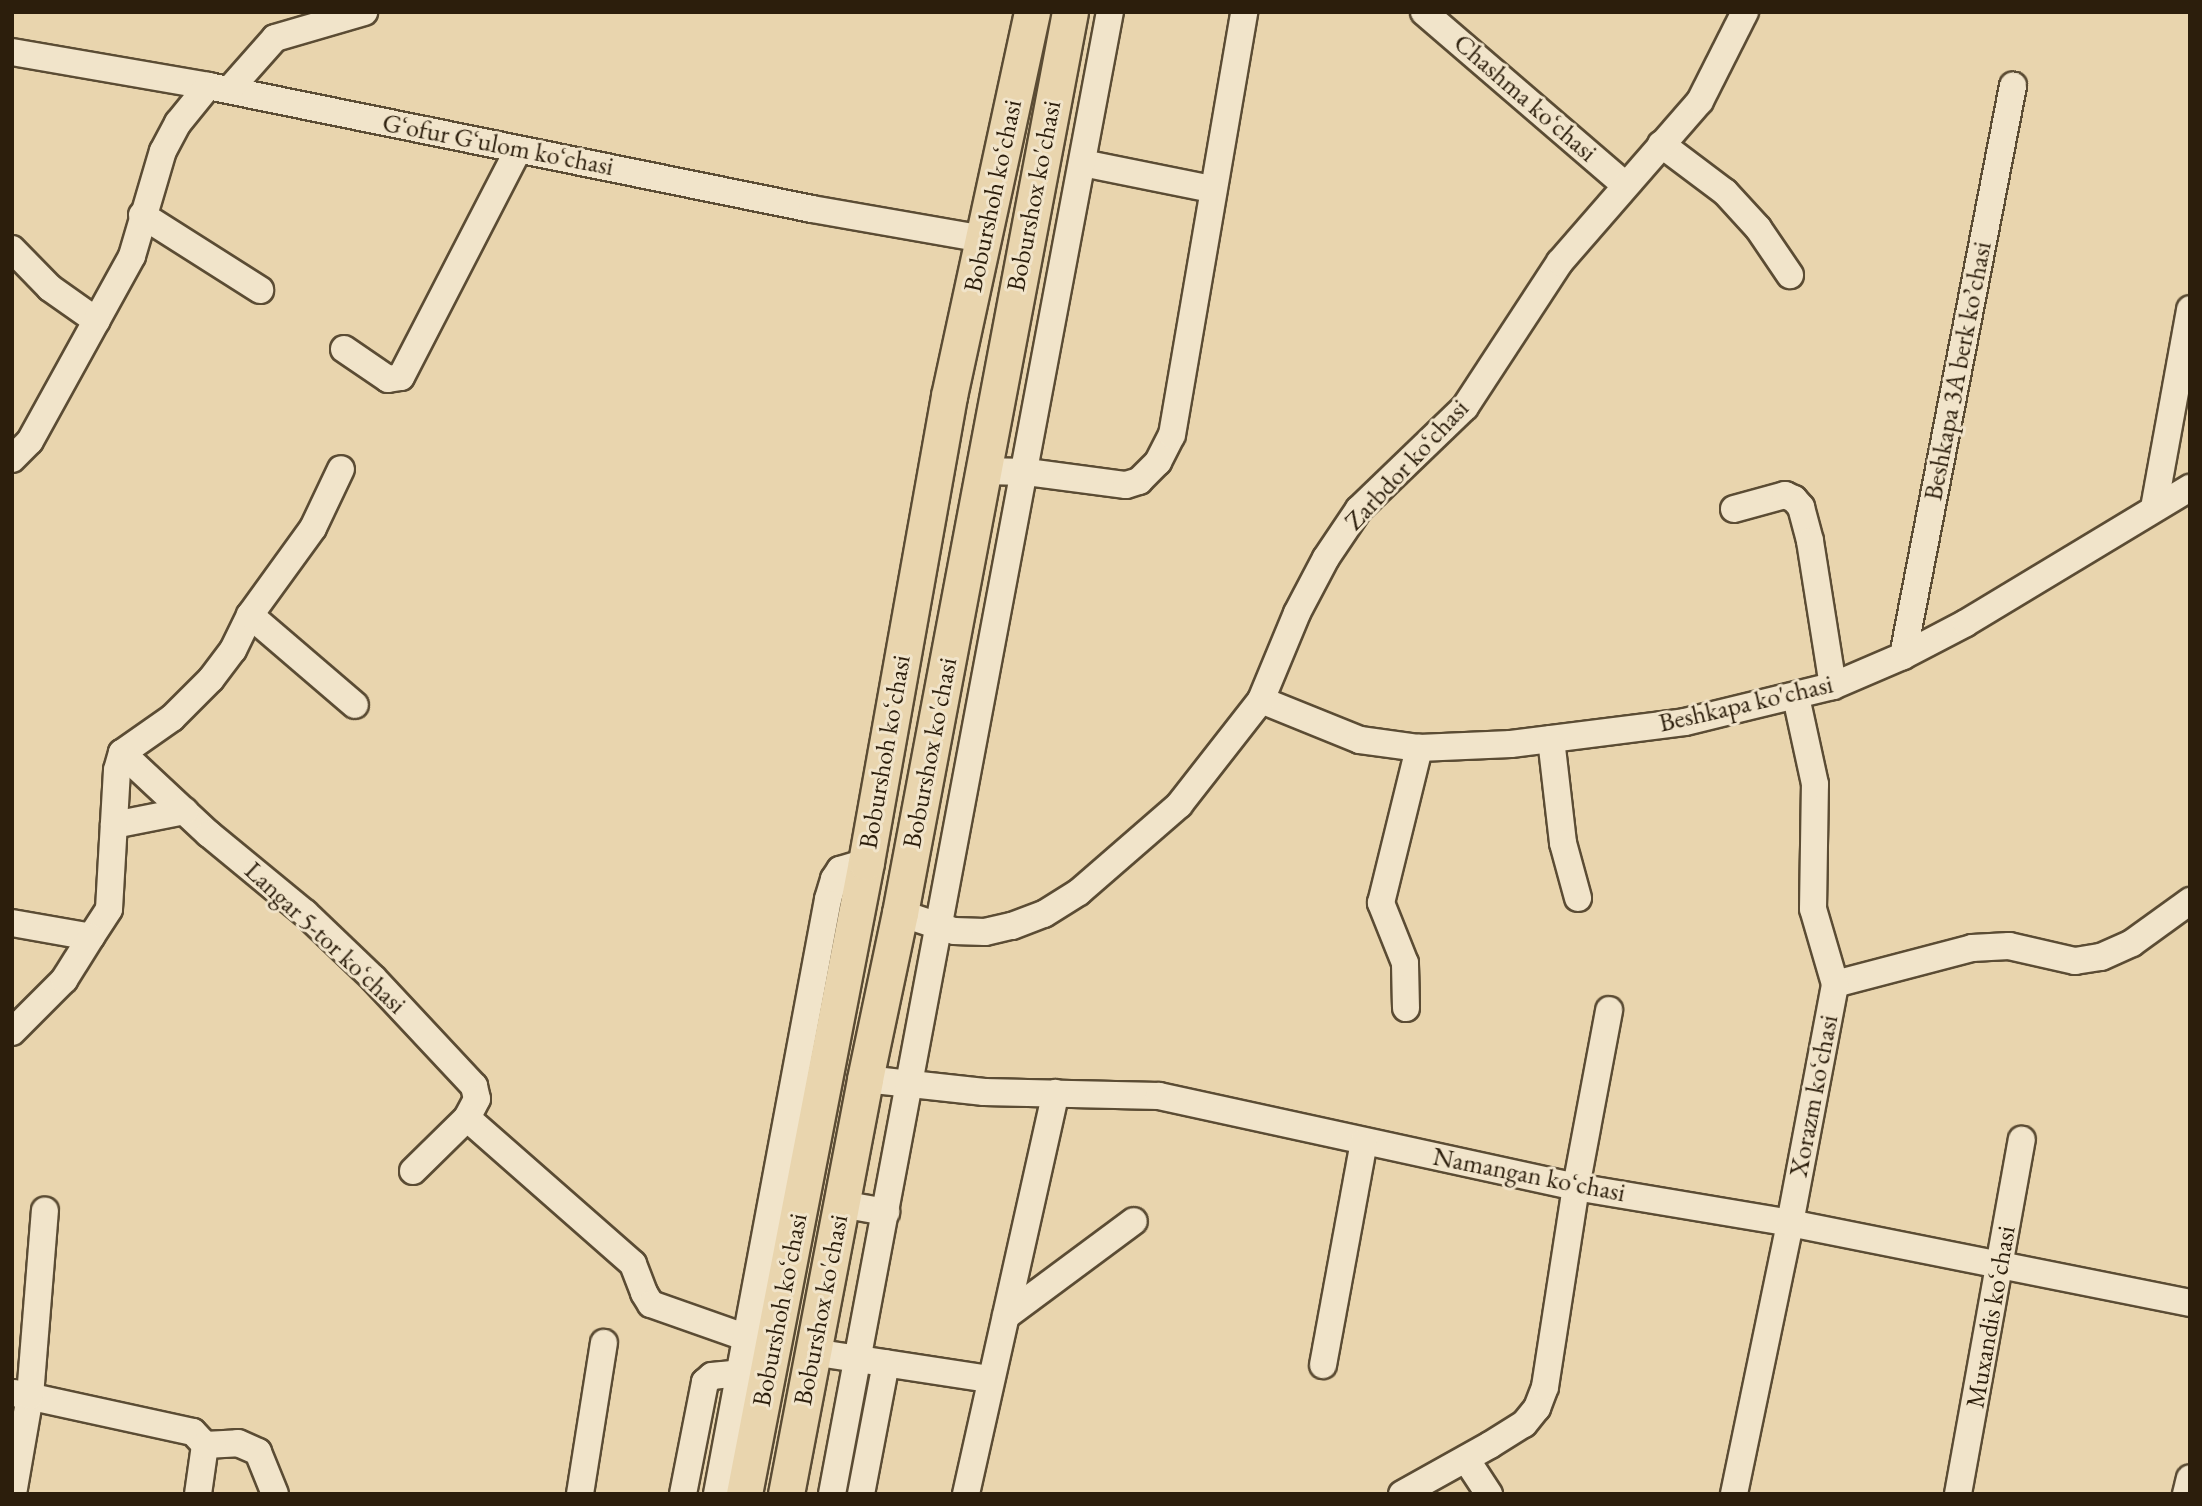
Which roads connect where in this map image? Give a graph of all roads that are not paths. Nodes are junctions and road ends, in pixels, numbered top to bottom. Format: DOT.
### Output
graph roads {
  1 [pos="364,12"];
  2 [pos="1032,12"];
  3 [pos="1070,12"];
  4 [pos="1110,12"];
  5 [pos="1244,12"];
  6 [pos="1424,12"];
  7 [pos="1745,12"];
  8 [pos="12,52"];
  9 [pos="2013,86"];
  10 [pos="219,88"];
  11 [pos="1046,137"];
  12 [pos="1661,144"];
  13 [pos="518,150"];
  14 [pos="1085,154"];
  15 [pos="1625,185"];
  16 [pos="1213,189"];
  17 [pos="142,215"];
  18 [pos="984,239"];
  19 [pos="1024,247"];
  20 [pos="12,249"];
  21 [pos="1790,275"];
  22 [pos="260,290"];
  23 [pos="2190,309"];
  24 [pos="97,321"];
  25 [pos="344,349"];
  26 [pos="12,459"];
  27 [pos="341,469"];
  28 [pos="983,471"];
  29 [pos="1027,472"];
  30 [pos="2190,488"];
  31 [pos="1734,509"];
  32 [pos="2154,509"];
  33 [pos="250,615"];
  34 [pos="1903,656"];
  35 [pos="1833,686"];
  36 [pos="1796,697"];
  37 [pos="1261,700"];
  38 [pos="355,705"];
  39 [pos="933,738"];
  40 [pos="1551,739"];
  41 [pos="975,745"];
  42 [pos="1419,748"];
  43 [pos="122,753"];
  44 [pos="185,811"];
  45 [pos="114,825"];
  46 [pos="1578,898"];
  47 [pos="2190,901"];
  48 [pos="900,913"];
  49 [pos="12,923"];
  50 [pos="940,926"];
  51 [pos="92,937"];
  52 [pos="1835,984"];
  53 [pos="882,999"];
  54 [pos="925,1007"];
  55 [pos="1406,1008"];
  56 [pos="1609,1010"];
  57 [pos="12,1032"];
  58 [pos="865,1079"];
  59 [pos="910,1084"];
  60 [pos="1056,1093"];
  61 [pos="467,1118"];
  62 [pos="2022,1140"];
  63 [pos="1364,1142"];
  64 [pos="413,1171"];
  65 [pos="1576,1187"];
  66 [pos="841,1205"];
  67 [pos="45,1211"];
  68 [pos="886,1212"];
  69 [pos="1134,1221"];
  70 [pos="1790,1223"];
  71 [pos="2002,1265"];
  72 [pos="2190,1303"];
  73 [pos="1006,1316"];
  74 [pos="604,1343"];
  75 [pos="760,1343"];
  76 [pos="813,1352"];
  77 [pos="858,1359"];
  78 [pos="886,1363"];
  79 [pos="1323,1364"];
  80 [pos="740,1373"];
  81 [pos="990,1379"];
  82 [pos="21,1394"];
  83 [pos="205,1445"];
  84 [pos="1466,1459"];
  85 [pos="2190,1478"];
  86 [pos="13,1494"];
  87 [pos="198,1494"];
  88 [pos="275,1494"];
  89 [pos="580,1494"];
  90 [pos="683,1494"];
  91 [pos="717,1494"];
  92 [pos="744,1494"];
  93 [pos="786,1494"];
  94 [pos="832,1494"];
  95 [pos="861,1494"];
  96 [pos="967,1494"];
  97 [pos="1402,1494"];
  98 [pos="1489,1494"];
  99 [pos="1734,1494"];
  100 [pos="1958,1494"];
  101 [pos="2186,1494"];
  1 -- 10 [label="street"];
  2 -- 18 [label="main road, Boburshoh koʻchasi"];
  3 -- 11 [label="main road, Boburshox ko'chasi"];
  4 -- 14 [label="street"];
  5 -- 16 [label="street"];
  6 -- 15 [label="street, Chashma koʻchasi"];
  7 -- 12 [label="street, Zarbdor koʻchasi"];
  8 -- 10 [label="street, Gʻofur Gʻulom koʻchasi"];
  9 -- 34 [label="street, Beshkapa 3A berk koʼchasi"];
  10 -- 13 [label="street, Gʻofur Gʻulom koʻchasi"];
  10 -- 17 [label="street"];
  11 -- 14 [label="street"];
  11 -- 19 [label="main road, Boburshox ko'chasi"];
  12 -- 15 [label="street, Zarbdor koʻchasi"];
  12 -- 21 [label="street"];
  13 -- 18 [label="street, Gʻofur Gʻulom koʻchasi"];
  13 -- 25 [label="street"];
  14 -- 16 [label="street"];
  14 -- 29 [label="street"];
  15 -- 37 [label="street, Zarbdor koʻchasi"];
  16 -- 29 [label="street"];
  17 -- 22 [label="street"];
  17 -- 24 [label="street"];
  18 -- 19 [label="main road"];
  18 -- 75 [label="main road, Boburshoh koʻchasi"];
  19 -- 28 [label="main road, Boburshox ko'chasi"];
  20 -- 24 [label="street"];
  23 -- 32 [label="street"];
  24 -- 26 [label="street"];
  27 -- 33 [label="street"];
  28 -- 29 [label="street"];
  28 -- 39 [label="main road, Boburshox ko'chasi"];
  29 -- 41 [label="street"];
  30 -- 32 [label="street, Beshkapa ko'chasi"];
  31 -- 35 [label="street"];
  32 -- 34 [label="street, Beshkapa ko'chasi"];
  33 -- 38 [label="street"];
  33 -- 43 [label="street"];
  34 -- 35 [label="street, Beshkapa ko'chasi"];
  35 -- 36 [label="street, Beshkapa ko'chasi"];
  36 -- 40 [label="street, Beshkapa ko'chasi"];
  36 -- 52 [label="street, Xorazm koʻchasi"];
  37 -- 42 [label="street, Beshkapa ko'chasi"];
  37 -- 50 [label="street, Zarbdor koʻchasi"];
  39 -- 41 [label="street"];
  39 -- 48 [label="main road, Boburshox ko'chasi"];
  40 -- 42 [label="street, Beshkapa ko'chasi"];
  40 -- 46 [label="street"];
  41 -- 50 [label="street"];
  42 -- 55 [label="street"];
  43 -- 44 [label="street, Langar 5-tor koʻchasi"];
  43 -- 45 [label="street"];
  44 -- 45 [label="street"];
  44 -- 61 [label="street, Langar 5-tor koʻchasi"];
  45 -- 51 [label="street"];
  47 -- 52 [label="street"];
  48 -- 50 [label="street, Zarbdor koʻchasi"];
  48 -- 53 [label="main road, Boburshox ko'chasi"];
  49 -- 51 [label="street"];
  50 -- 54 [label="street"];
  51 -- 57 [label="street"];
  52 -- 70 [label="street, Xorazm koʻchasi"];
  53 -- 54 [label="street"];
  53 -- 58 [label="main road, Boburshox ko'chasi"];
  54 -- 59 [label="street"];
  56 -- 65 [label="street"];
  58 -- 59 [label="street, Namangan koʻchasi"];
  58 -- 66 [label="main road, Boburshox ko'chasi"];
  59 -- 60 [label="street, Namangan koʻchasi"];
  59 -- 68 [label="street"];
  60 -- 63 [label="street, Namangan koʻchasi"];
  60 -- 73 [label="street"];
  61 -- 64 [label="street"];
  61 -- 75 [label="street"];
  62 -- 71 [label="street, Muxandis koʻchasi"];
  63 -- 65 [label="street, Namangan koʻchasi"];
  63 -- 79 [label="street"];
  65 -- 70 [label="street, Namangan koʻchasi"];
  65 -- 84 [label="street"];
  66 -- 68 [label="street"];
  66 -- 76 [label="main road, Boburshox ko'chasi"];
  67 -- 82 [label="street"];
  68 -- 77 [label="street"];
  69 -- 73 [label="street"];
  70 -- 71 [label="street, Namangan koʻchasi"];
  70 -- 99 [label="street, Xorazm koʻchasi"];
  71 -- 72 [label="street, Namangan koʻchasi"];
  71 -- 100 [label="street, Muxandis koʻchasi"];
  73 -- 81 [label="street"];
  74 -- 89 [label="street"];
  75 -- 80 [label="street"];
  75 -- 92 [label="main road, Boburshoh koʻchasi"];
  76 -- 77 [label="street"];
  76 -- 93 [label="main road, Boburshox ko'chasi"];
  77 -- 78 [label="street"];
  77 -- 94 [label="street"];
  78 -- 81 [label="street"];
  78 -- 95 [label="street"];
  80 -- 90 [label="street"];
  80 -- 91 [label="street"];
  81 -- 96 [label="street"];
  82 -- 83 [label="street"];
  82 -- 86 [label="street"];
  83 -- 87 [label="street"];
  83 -- 88 [label="street"];
  84 -- 97 [label="street"];
  84 -- 98 [label="street"];
  85 -- 101 [label="street"];
}
